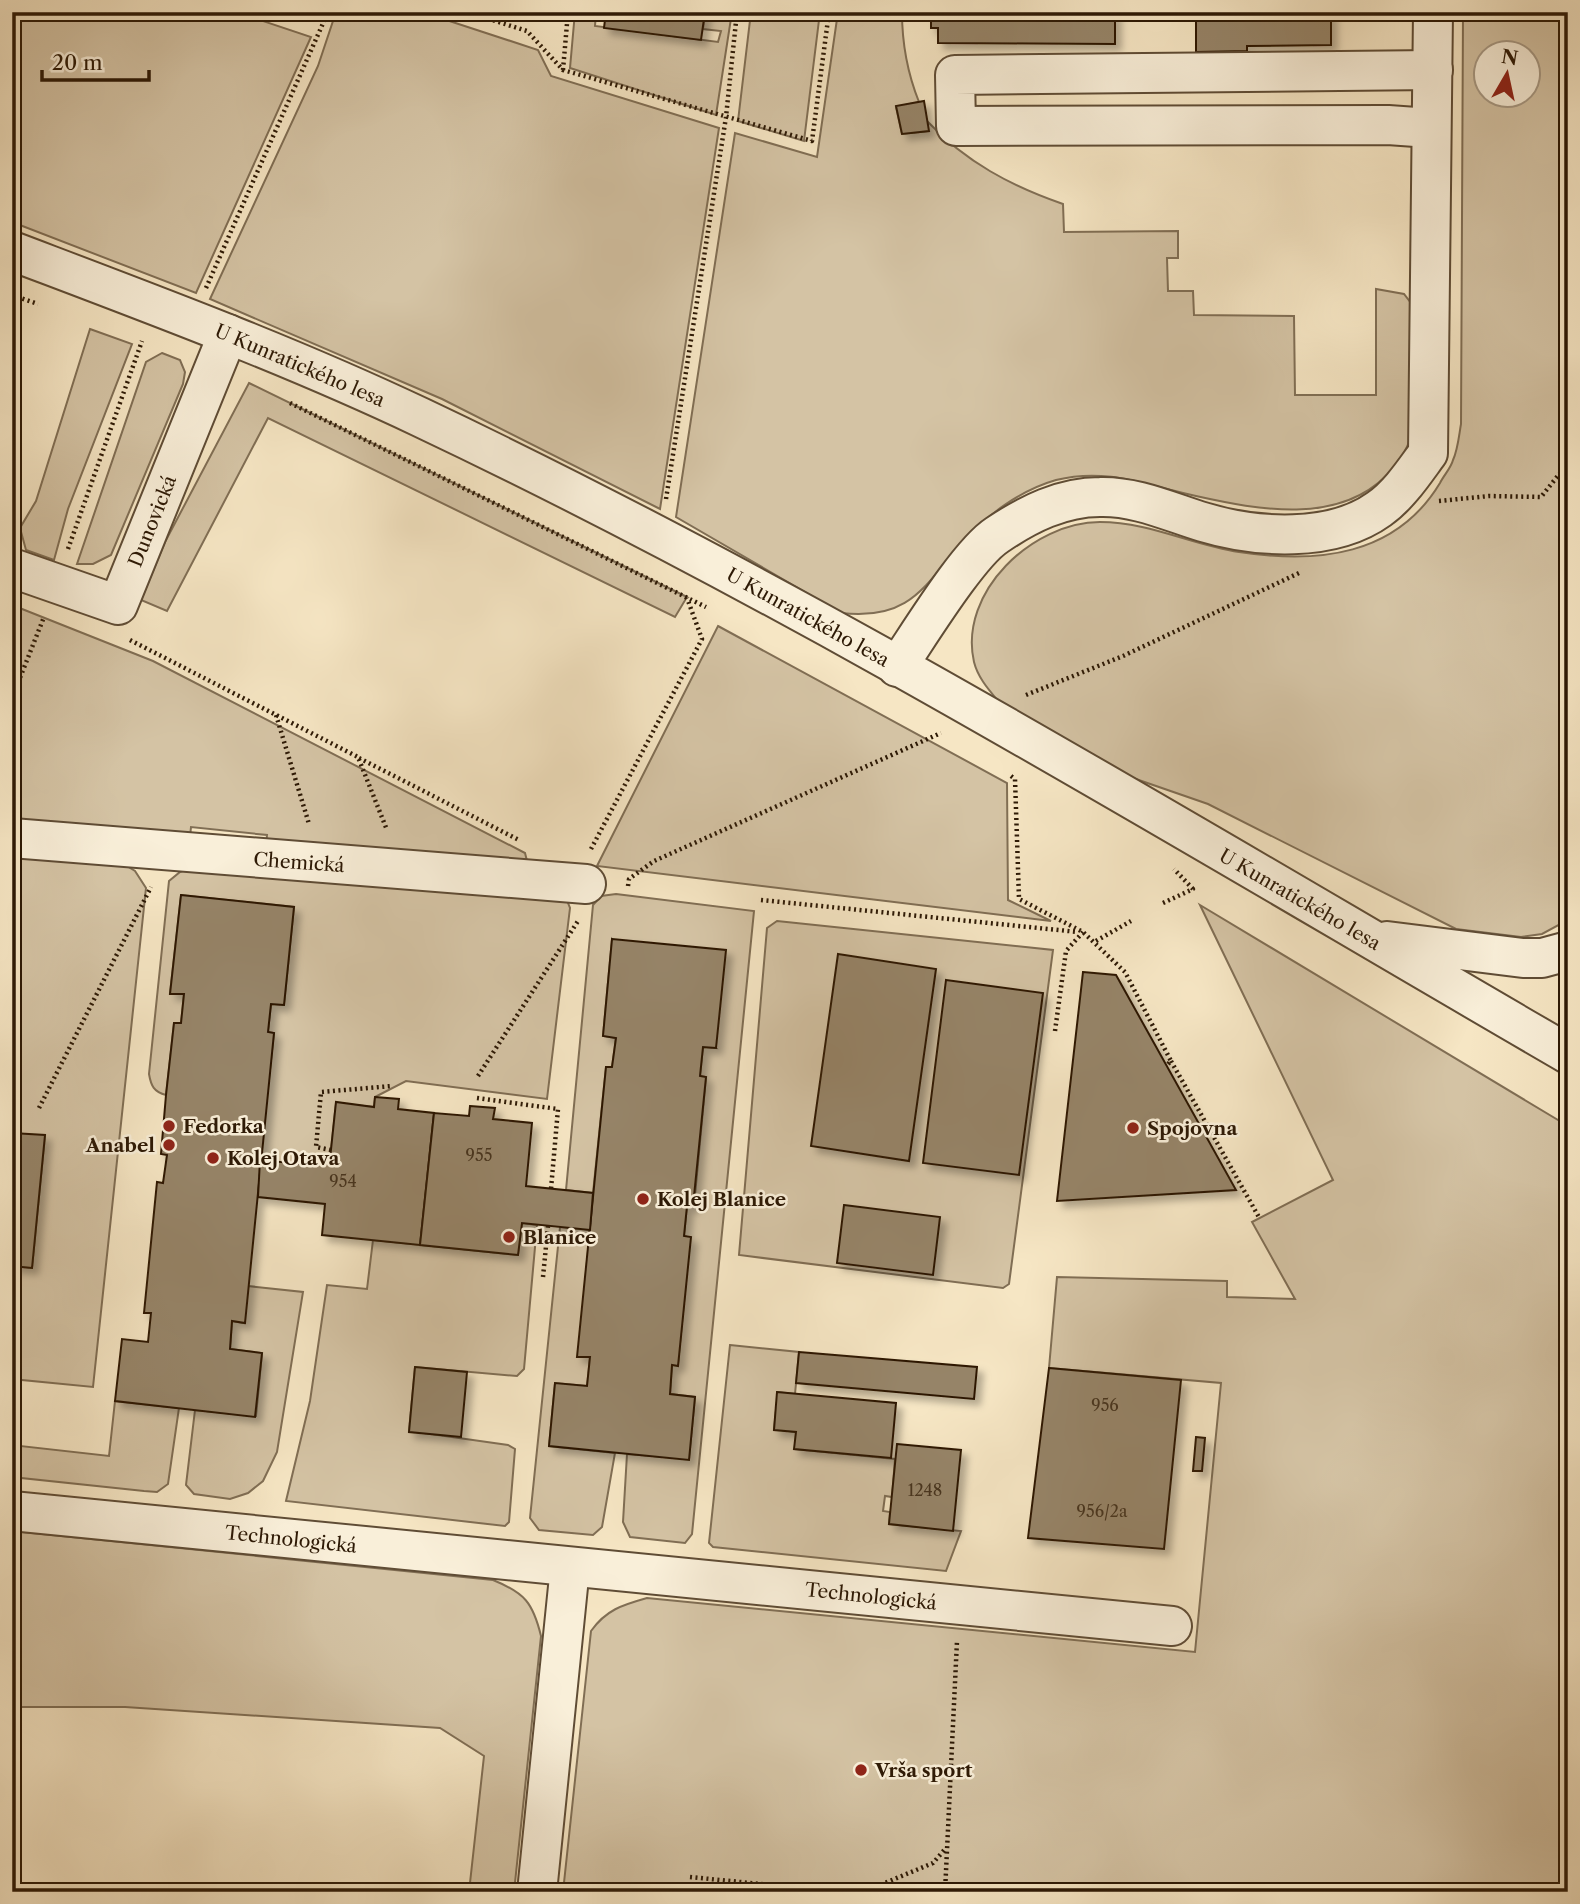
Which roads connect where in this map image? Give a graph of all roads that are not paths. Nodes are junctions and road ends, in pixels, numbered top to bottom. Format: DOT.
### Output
graph roads {
  1 [pos="1433,12"];
  2 [pos="1433,70"];
  3 [pos="1430,128"];
  4 [pos="12,251"];
  5 [pos="228,334"];
  6 [pos="12,568"];
  7 [pos="897,667"];
  8 [pos="12,838"];
  9 [pos="584,899"];
  10 [pos="1368,938"];
  11 [pos="1568,951"];
  12 [pos="1568,1054"];
  13 [pos="12,1511"];
  14 [pos="570,1567"];
  15 [pos="1172,1626"];
  16 [pos="537,1892"];
  1 -- 2 [label="street"];
  2 -- 3 [label="street"];
  2 -- 3 [label="street"];
  3 -- 7 [label="street"];
  4 -- 5 [label="street, U Kunratického lesa"];
  5 -- 6 [label="street, Dunovická"];
  5 -- 7 [label="street, U Kunratického lesa"];
  7 -- 10 [label="street, U Kunratického lesa"];
  8 -- 9 [label="street, Chemická"];
  10 -- 11 [label="street"];
  10 -- 12 [label="street, U Kunratického lesa"];
  13 -- 14 [label="street, Technologická"];
  14 -- 15 [label="street, Technologická"];
  14 -- 16 [label="street"];
}
